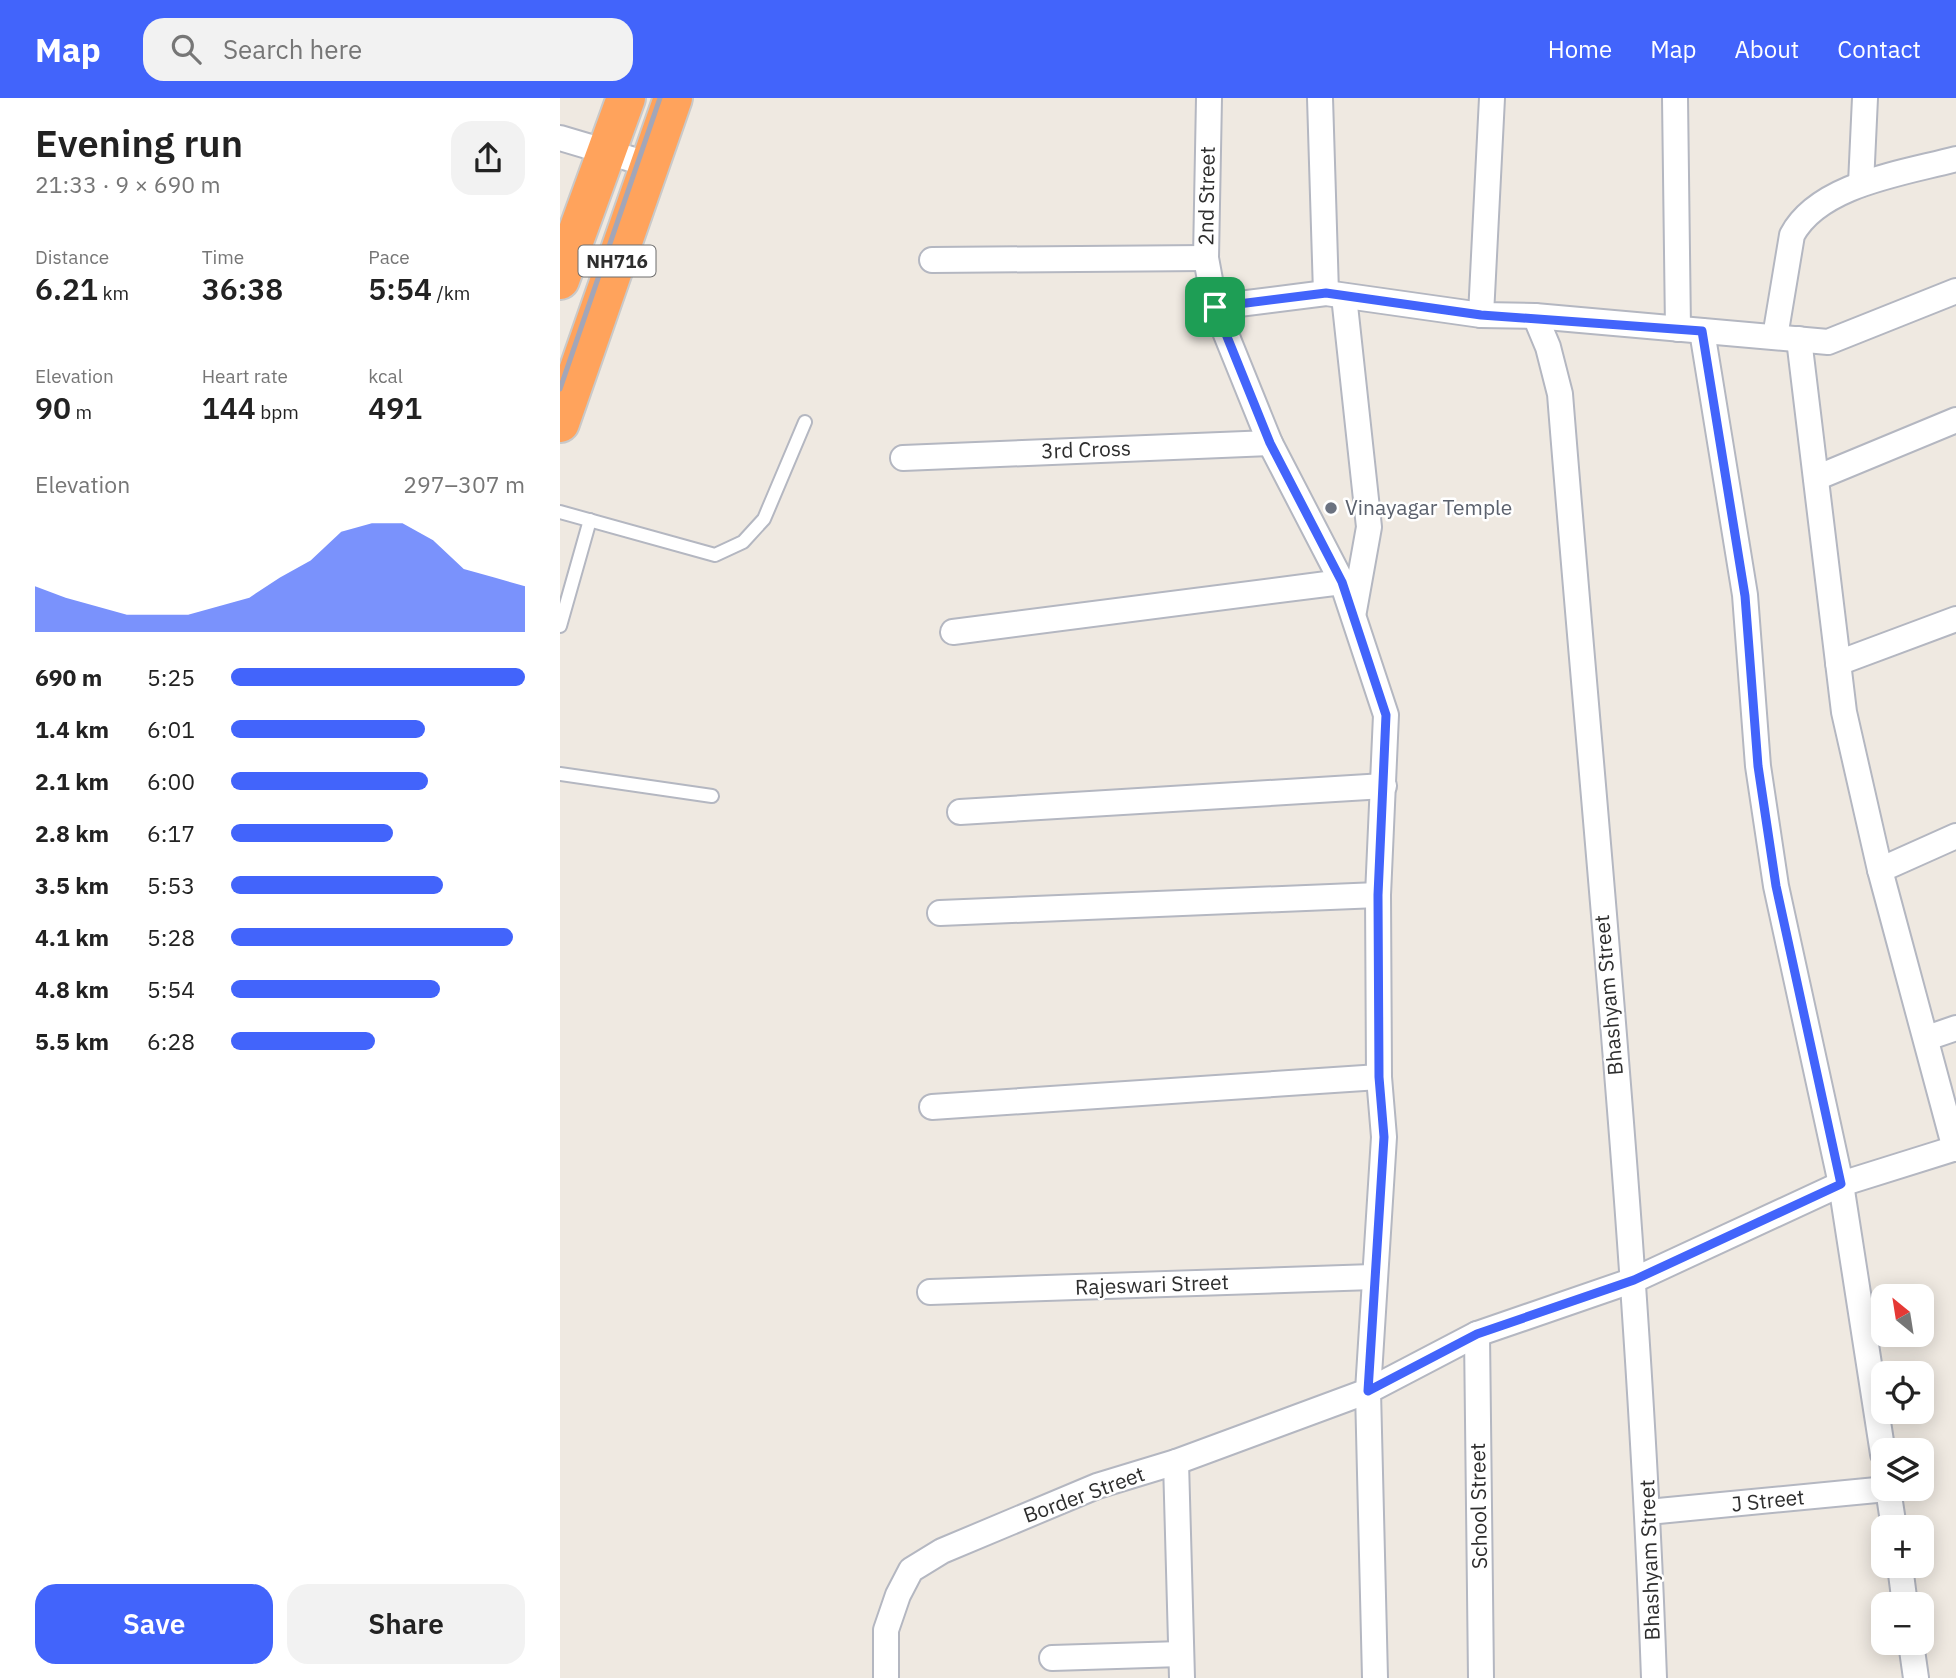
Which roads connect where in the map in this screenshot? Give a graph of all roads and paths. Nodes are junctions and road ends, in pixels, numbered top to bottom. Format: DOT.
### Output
graph roads {
  1 [pos="625,98"];
  2 [pos="673,98"];
  3 [pos="1209,98"];
  4 [pos="1320,98"];
  5 [pos="1492,98"];
  6 [pos="1675,98"];
  7 [pos="1865,98"];
  8 [pos="560,138"];
  9 [pos="607,152"];
  10 [pos="1956,159"];
  11 [pos="651,165"];
  12 [pos="1861,184"];
  13 [pos="1206,258"];
  14 [pos="932,260"];
  15 [pos="560,280"];
  16 [pos="1956,291"];
  17 [pos="1335,294"];
  18 [pos="1215,307"];
  19 [pos="1481,315"];
  20 [pos="1535,316"];
  21 [pos="1690,330"];
  22 [pos="1787,338"];
  23 [pos="1956,420"];
  24 [pos="805,422"];
  25 [pos="560,423"];
  26 [pos="1270,443"];
  27 [pos="903,458"];
  28 [pos="1816,478"];
  29 [pos="560,513"];
  30 [pos="590,520"];
  31 [pos="1342,582"];
  32 [pos="1353,615"];
  33 [pos="1956,619"];
  34 [pos="560,626"];
  35 [pos="953,632"];
  36 [pos="1838,663"];
  37 [pos="560,774"];
  38 [pos="1384,786"];
  39 [pos="712,796"];
  40 [pos="960,812"];
  41 [pos="1956,835"];
  42 [pos="1881,870"];
  43 [pos="1378,895"];
  44 [pos="940,913"];
  45 [pos="1956,1028"];
  46 [pos="1927,1038"];
  47 [pos="1379,1077"];
  48 [pos="932,1107"];
  49 [pos="1955,1148"];
  50 [pos="1841,1184"];
  51 [pos="1373,1277"];
  52 [pos="1634,1280"];
  53 [pos="930,1292"];
  54 [pos="1477,1334"];
  55 [pos="1368,1391"];
  56 [pos="1881,1438"];
  57 [pos="1176,1462"];
  58 [pos="1871,1491"];
  59 [pos="1648,1512"];
  60 [pos="1913,1655"];
  61 [pos="1052,1658"];
  62 [pos="1182,1666"];
  63 [pos="886,1678"];
  64 [pos="1375,1678"];
  65 [pos="1481,1678"];
  66 [pos="1654,1678"];
  67 [pos="1916,1678"];
  1 -- 9 [label="highway, NH716"];
  2 -- 11 [label="highway, NH716"];
  3 -- 13 [label="street, 2nd Street"];
  4 -- 17 [label="street"];
  5 -- 19 [label="street"];
  6 -- 21 [label="street"];
  7 -- 12 [label="street"];
  8 -- 9 [label="street"];
  9 -- 11 [label="street"];
  9 -- 15 [label="highway, NH716"];
  10 -- 12 [label="street"];
  11 -- 25 [label="highway, NH716"];
  12 -- 22 [label="street"];
  13 -- 14 [label="street"];
  13 -- 18 [label="street, 2nd Street"];
  16 -- 22 [label="street"];
  17 -- 18 [label="street"];
  17 -- 19 [label="street"];
  17 -- 32 [label="street"];
  18 -- 26 [label="street, 2nd Street"];
  19 -- 20 [label="street"];
  20 -- 21 [label="street"];
  20 -- 52 [label="street, Bhashyam Street"];
  21 -- 22 [label="street"];
  21 -- 50 [label="street"];
  22 -- 28 [label="street"];
  23 -- 28 [label="street"];
  24 -- 30 [label="lane"];
  26 -- 27 [label="street, 3rd Cross"];
  26 -- 31 [label="street, 2nd Street"];
  28 -- 36 [label="street"];
  29 -- 30 [label="lane"];
  30 -- 34 [label="lane"];
  31 -- 32 [label="street, 2nd Street"];
  31 -- 35 [label="street"];
  32 -- 38 [label="street, 2nd Street"];
  33 -- 36 [label="street"];
  36 -- 42 [label="street"];
  37 -- 39 [label="lane"];
  38 -- 40 [label="street"];
  38 -- 43 [label="street, 2nd Street"];
  41 -- 42 [label="street"];
  42 -- 46 [label="street"];
  43 -- 44 [label="street"];
  43 -- 47 [label="street, 2nd Street"];
  45 -- 46 [label="street"];
  46 -- 49 [label="street"];
  47 -- 48 [label="street"];
  47 -- 51 [label="street, 2nd Street"];
  49 -- 50 [label="street, Border Street"];
  50 -- 52 [label="street, Border Street"];
  50 -- 56 [label="street"];
  51 -- 53 [label="street, Rajeswari Street"];
  51 -- 55 [label="street, 2nd Street"];
  52 -- 54 [label="street, Border Street"];
  52 -- 59 [label="street, Bhashyam Street"];
  54 -- 55 [label="street, Border Street"];
  54 -- 65 [label="street, School Street"];
  55 -- 57 [label="street, Border Street"];
  55 -- 64 [label="street, 2nd Street"];
  57 -- 62 [label="street"];
  57 -- 63 [label="street, Border Street"];
  58 -- 59 [label="street, J Street"];
  59 -- 66 [label="street, Bhashyam Street"];
  60 -- 67 [label="street"];
  61 -- 62 [label="street"];
}
